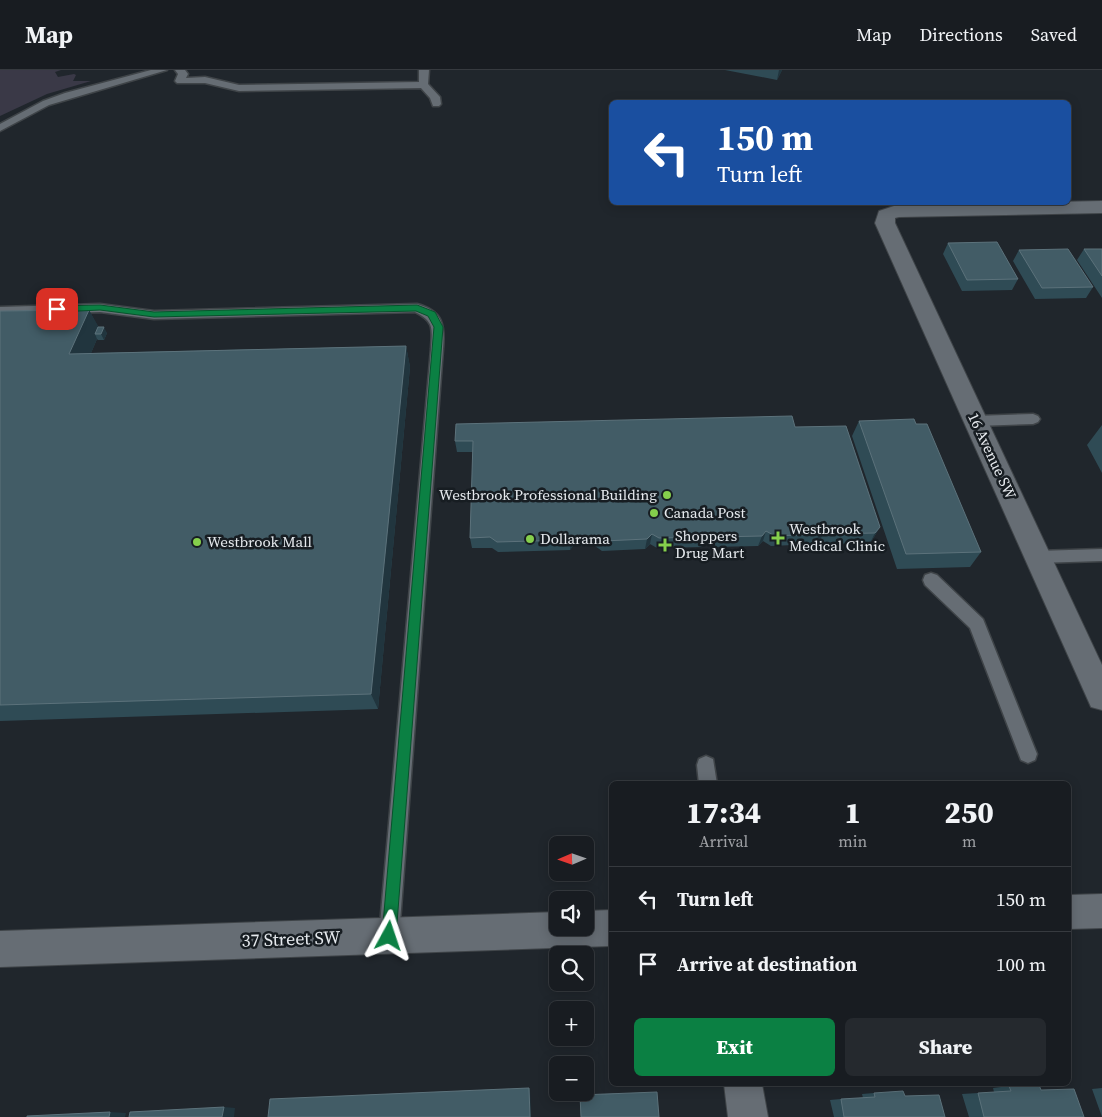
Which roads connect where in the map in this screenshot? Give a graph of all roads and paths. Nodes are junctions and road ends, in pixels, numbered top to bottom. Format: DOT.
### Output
graph roads {
  1 [pos="123,70"];
  2 [pos="162,70"];
  3 [pos="180,70"];
  4 [pos="424,70"];
  5 [pos="130,78"];
  6 [pos="422,85"];
  7 [pos="436,104"];
  8 [pos="0,128"];
  9 [pos="1102,207"];
  10 [pos="0,311"];
  11 [pos="1033,419"];
  12 [pos="976,421"];
  13 [pos="1102,555"];
  14 [pos="1037,556"];
  15 [pos="931,580"];
  16 [pos="1101,693"];
  17 [pos="1028,754"];
  18 [pos="1102,911"];
  19 [pos="1071,912"];
  20 [pos="609,928"];
  21 [pos="389,936"];
  22 [pos="0,949"];
  23 [pos="744,1086"];
  24 [pos="748,1117"];
  1 -- 5 [label="lane"];
  2 -- 5 [label="lane"];
  3 -- 6 [label="lane"];
  4 -- 6 [label="lane"];
  5 -- 8 [label="lane"];
  6 -- 7 [label="lane"];
  9 -- 12 [label="street, 16 Avenue SW"];
  10 -- 21 [label="lane"];
  11 -- 12 [label="lane"];
  12 -- 14 [label="street, 16 Avenue SW"];
  13 -- 14 [label="lane"];
  14 -- 16 [label="street, 16 Avenue SW"];
  15 -- 17 [label="lane"];
  18 -- 19 [label="street"];
  20 -- 21 [label="street, 37 Street SW"];
  21 -- 22 [label="street, 37 Street SW"];
  23 -- 24 [label="street"];
}
